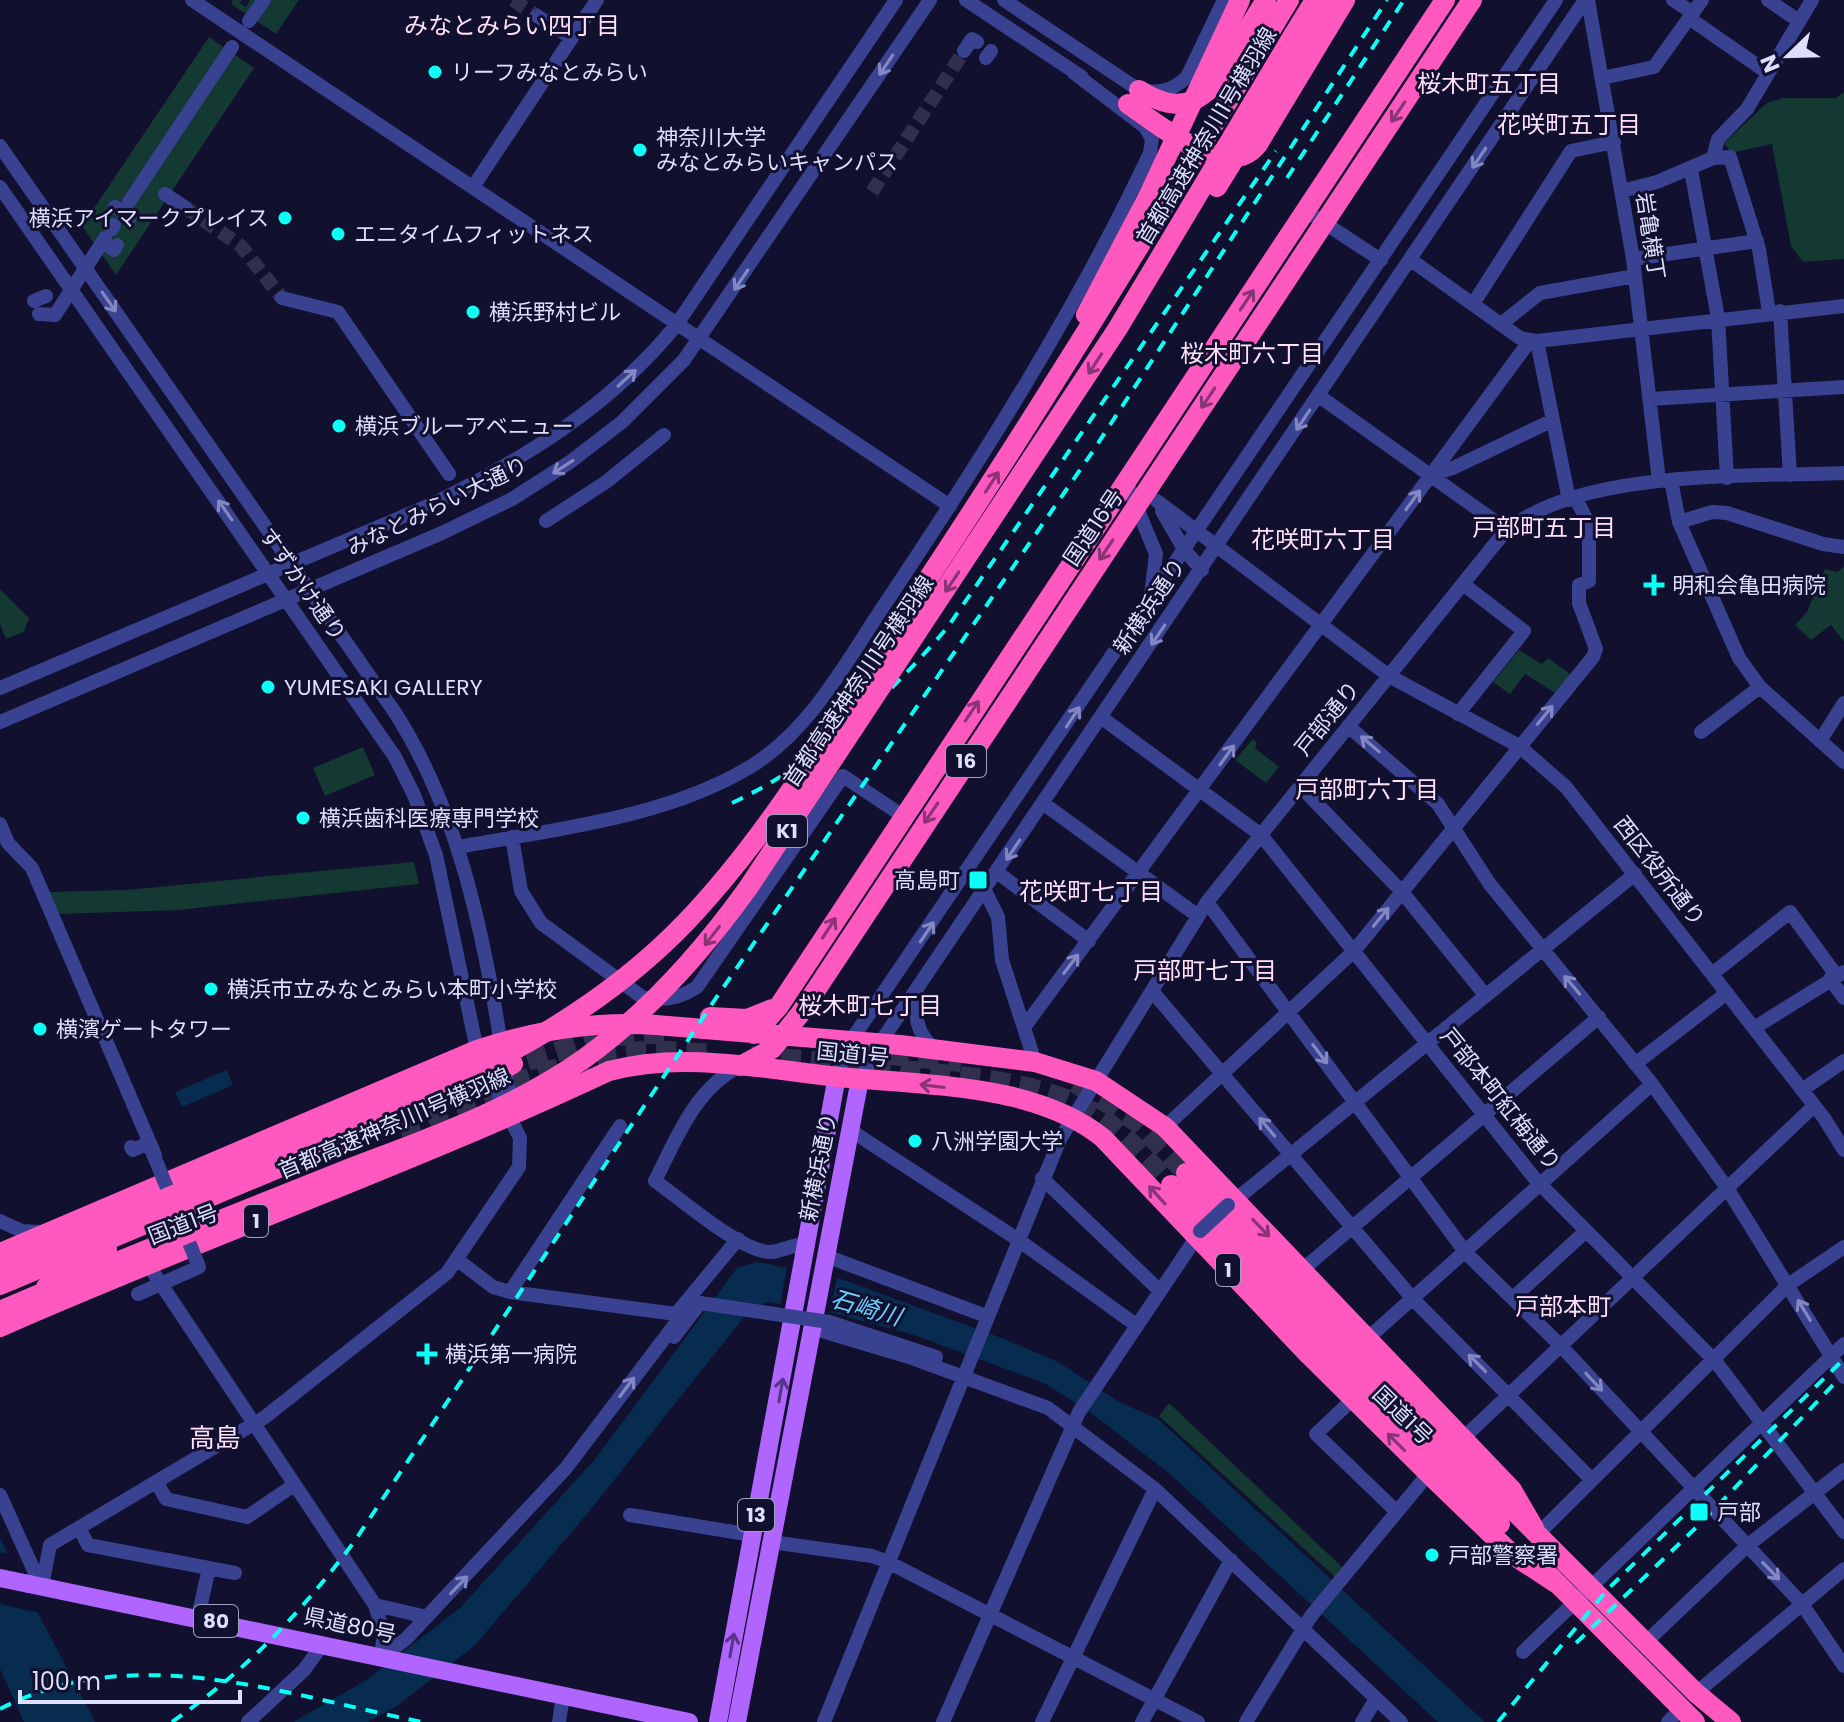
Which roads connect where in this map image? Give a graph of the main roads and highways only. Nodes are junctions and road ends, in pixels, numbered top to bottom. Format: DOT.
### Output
graph roads {
  1 [pos="1240,0"];
  2 [pos="1266,0"];
  3 [pos="1289,0"];
  4 [pos="1315,0"];
  5 [pos="1333,0"];
  6 [pos="1345,0"];
  7 [pos="1445,0"];
  8 [pos="1472,0"];
  9 [pos="1118,328"];
  10 [pos="1029,425"];
  11 [pos="729,872"];
  12 [pos="786,994"];
  13 [pos="620,1023"];
  14 [pos="754,1034"];
  15 [pos="784,1037"];
  16 [pos="740,1066"];
  17 [pos="837,1076"];
  18 [pos="860,1079"];
  19 [pos="367,1162"];
  20 [pos="1179,1179"];
  21 [pos="0,1255"];
  22 [pos="0,1269"];
  23 [pos="0,1285"];
  24 [pos="0,1298"];
  25 [pos="0,1311"];
  26 [pos="0,1326"];
  27 [pos="1446,1456"];
  28 [pos="0,1578"];
  29 [pos="1681,1718"];
  30 [pos="658,1719"];
  31 [pos="689,1722"];
  32 [pos="733,1722"];
  33 [pos="1731,1722"];
  1 -- 10 [label="highway, bridge"];
  2 -- 6 [label="highway"];
  3 -- 10 [label="highway, 首都高速神奈川1号横羽線 / K1, bridge"];
  4 -- 9 [label="highway, 首都高速神奈川1号横羽線 / K1, bridge"];
  5 -- 9 [label="highway, bridge"];
  12 -- 7 [label="highway, 国道16号 / 16, one-way"];
  8 -- 15 [label="highway, 国道16号 / 16, one-way"];
  9 -- 19 [label="highway, 首都高速神奈川1号横羽線 / K1, one-way, bridge"];
  11 -- 10 [label="highway, 首都高速神奈川1号横羽線 / K1, one-way, bridge"];
  11 -- 22 [label="highway, 首都高速神奈川1号横羽線 / K1, bridge"];
  11 -- 23 [label="highway, bridge"];
  12 -- 13 [label="highway"];
  12 -- 14 [label="highway, 国道16号 / 16"];
  13 -- 14 [label="highway, 国道1号 / 1"];
  13 -- 21 [label="highway, 国道1号 / 1"];
  14 -- 15 [label="highway, 国道1号 / 1"];
  15 -- 16 [label="highway, 国道16号 / 16"];
  15 -- 27 [label="highway, 国道1号 / 1, one-way"];
  16 -- 17 [label="highway, 国道1号 / 1"];
  16 -- 26 [label="highway, 国道1号 / 1"];
  17 -- 18 [label="highway, 国道1号 / 1"];
  32 -- 17 [label="main road, 新横浜通り / 13, one-way"];
  27 -- 18 [label="highway, 国道1号 / 1, one-way"];
  18 -- 32 [label="main road, 新横浜通り / 13"];
  19 -- 24 [label="highway, bridge"];
  19 -- 25 [label="highway, 首都高速神奈川1号横羽線 / K1, bridge"];
  20 -- 27 [label="highway, 国道1号 / 1"];
  21 -- 26 [label="highway, 国道1号 / 1"];
  27 -- 29 [label="highway, 国道1号 / 1"];
  27 -- 33 [label="highway, 国道1号 / 1"];
  28 -- 30 [label="main road, 県道80号 / 80, bridge"];
  30 -- 31 [label="main road, 県道80号 / 80"];
}
